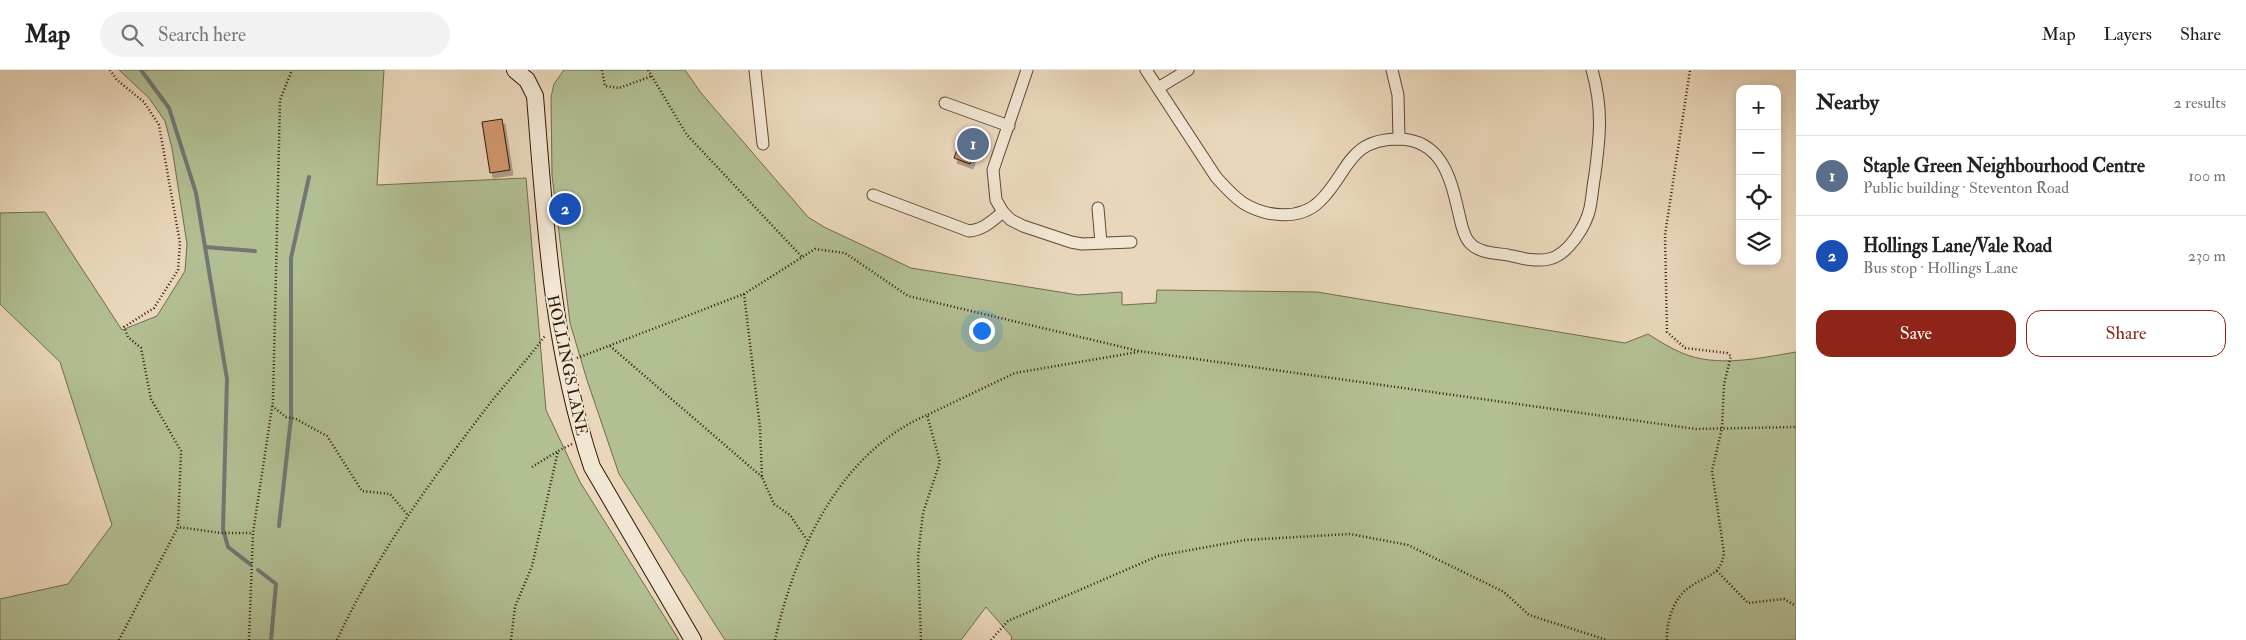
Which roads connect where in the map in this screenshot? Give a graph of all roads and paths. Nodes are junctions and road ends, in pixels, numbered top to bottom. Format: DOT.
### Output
graph roads {
  1 [pos="110,70"];
  2 [pos="292,70"];
  3 [pos="602,70"];
  4 [pos="648,70"];
  5 [pos="755,70"];
  6 [pos="1028,70"];
  7 [pos="1146,70"];
  8 [pos="1188,70"];
  9 [pos="1392,70"];
  10 [pos="1592,70"];
  11 [pos="1690,70"];
  12 [pos="527,73"];
  13 [pos="652,76"];
  14 [pos="1158,88"];
  15 [pos="945,103"];
  16 [pos="1009,126"];
  17 [pos="1399,139"];
  18 [pos="763,144"];
  19 [pos="873,196"];
  20 [pos="1098,208"];
  21 [pos="1003,212"];
  22 [pos="1131,242"];
  23 [pos="1101,243"];
  24 [pos="802,257"];
  25 [pos="744,294"];
  26 [pos="556,321"];
  27 [pos="610,346"];
  28 [pos="1139,351"];
  29 [pos="564,364"];
  30 [pos="272,406"];
  31 [pos="927,415"];
  32 [pos="1796,427"];
  33 [pos="1722,428"];
  34 [pos="582,439"];
  35 [pos="558,451"];
  36 [pos="532,467"];
  37 [pos="762,477"];
  38 [pos="408,514"];
  39 [pos="178,527"];
  40 [pos="253,533"];
  41 [pos="808,540"];
  42 [pos="1717,571"];
  43 [pos="1796,606"];
  44 [pos="118,640"];
  45 [pos="249,640"];
  46 [pos="337,640"];
  47 [pos="511,640"];
  48 [pos="693,640"];
  49 [pos="775,640"];
  50 [pos="921,640"];
  51 [pos="991,640"];
  52 [pos="1607,640"];
  53 [pos="1667,640"];
  1 -- 39 [label="path"];
  2 -- 30 [label="path"];
  3 -- 13 [label="path"];
  4 -- 13 [label="path"];
  5 -- 18 [label="street"];
  6 -- 16 [label="street"];
  7 -- 14 [label="street"];
  8 -- 14 [label="street"];
  9 -- 17 [label="street"];
  10 -- 17 [label="street"];
  11 -- 33 [label="path"];
  12 -- 26 [label="street, HOLLINGS LANE"];
  13 -- 24 [label="path"];
  14 -- 17 [label="street"];
  15 -- 16 [label="street"];
  16 -- 21 [label="street"];
  19 -- 21 [label="street"];
  20 -- 23 [label="street"];
  21 -- 23 [label="street"];
  22 -- 23 [label="street"];
  25 -- 27 [label="path"];
  25 -- 28 [label="path"];
  25 -- 37 [label="path"];
  26 -- 29 [label="street, HOLLINGS LANE"];
  26 -- 38 [label="path"];
  27 -- 29 [label="path"];
  27 -- 37 [label="path"];
  28 -- 31 [label="path"];
  28 -- 33 [label="path"];
  29 -- 34 [label="street, HOLLINGS LANE"];
  30 -- 38 [label="path"];
  30 -- 40 [label="path"];
  31 -- 41 [label="path"];
  31 -- 50 [label="path"];
  32 -- 33 [label="path"];
  33 -- 42 [label="path"];
  34 -- 35 [label="path"];
  34 -- 48 [label="street, HOLLINGS LANE"];
  35 -- 36 [label="path"];
  35 -- 47 [label="path"];
  37 -- 41 [label="path"];
  38 -- 46 [label="path"];
  39 -- 40 [label="path"];
  39 -- 44 [label="path"];
  40 -- 45 [label="path"];
  41 -- 49 [label="path"];
  42 -- 43 [label="path"];
  42 -- 53 [label="path"];
  51 -- 52 [label="path"];
}
